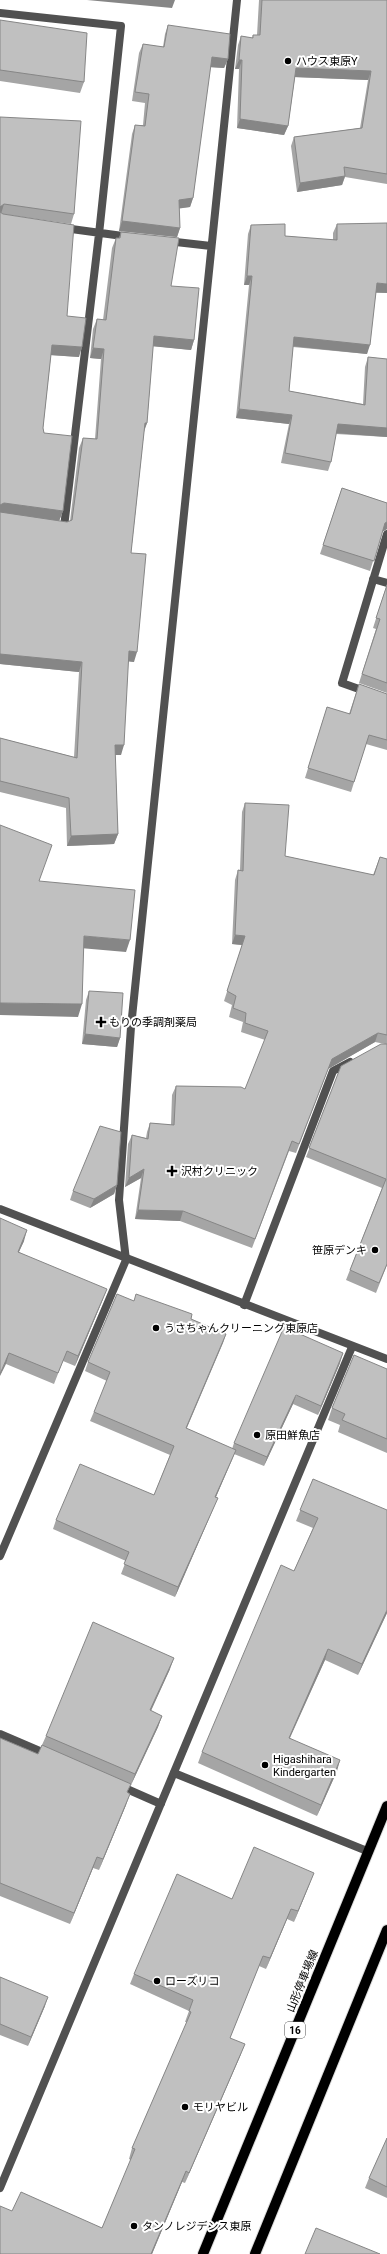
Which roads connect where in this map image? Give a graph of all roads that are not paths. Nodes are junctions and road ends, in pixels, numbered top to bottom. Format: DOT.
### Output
graph roads {
  1 [pos="237,0"];
  2 [pos="0,13"];
  3 [pos="53,227"];
  4 [pos="99,234"];
  5 [pos="136,238"];
  6 [pos="158,240"];
  7 [pos="211,246"];
  8 [pos="49,525"];
  9 [pos="387,534"];
  10 [pos="373,579"];
  11 [pos="387,583"];
  12 [pos="387,699"];
  13 [pos="356,1059"];
  14 [pos="0,1209"];
  15 [pos="126,1260"];
  16 [pos="244,1305"];
  17 [pos="352,1347"];
  18 [pos="387,1359"];
  19 [pos="0,1556"];
  20 [pos="0,1734"];
  21 [pos="58,1760"];
  22 [pos="174,1773"];
  23 [pos="110,1782"];
  24 [pos="161,1804"];
  25 [pos="387,1806"];
  26 [pos="368,1851"];
  27 [pos="387,1930"];
  28 [pos="0,2188"];
  29 [pos="203,2254"];
  30 [pos="255,2254"];
  1 -- 7 [label="street"];
  2 -- 4 [label="street"];
  3 -- 4 [label="street"];
  4 -- 5 [label="street"];
  4 -- 8 [label="street"];
  6 -- 7 [label="street"];
  7 -- 15 [label="street"];
  9 -- 10 [label="street"];
  10 -- 11 [label="street"];
  10 -- 12 [label="street"];
  13 -- 16 [label="street"];
  14 -- 15 [label="street"];
  15 -- 16 [label="street"];
  15 -- 19 [label="street"];
  16 -- 17 [label="street"];
  17 -- 18 [label="street"];
  17 -- 22 [label="street"];
  20 -- 21 [label="street"];
  22 -- 24 [label="street"];
  22 -- 26 [label="street"];
  23 -- 24 [label="street"];
  24 -- 28 [label="street"];
  25 -- 26 [label="main road, 山形停車場線 / 16"];
  26 -- 29 [label="main road, 山形停車場線 / 16"];
  27 -- 30 [label="main road"];
}
